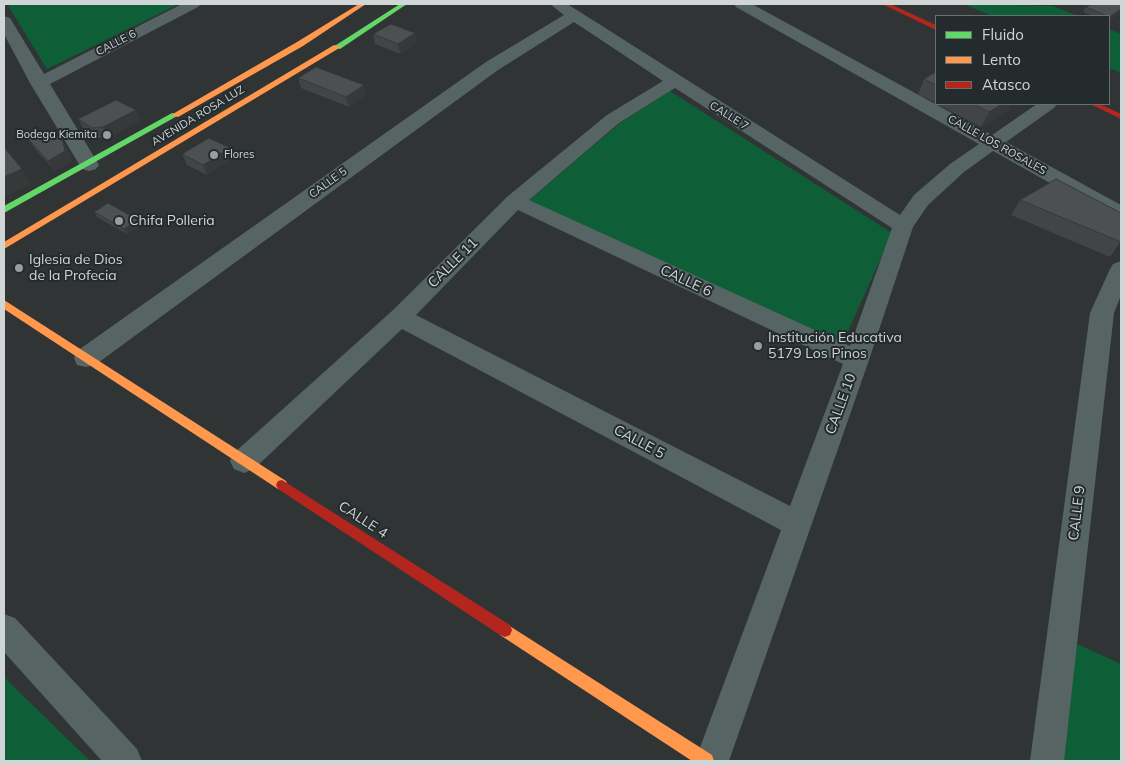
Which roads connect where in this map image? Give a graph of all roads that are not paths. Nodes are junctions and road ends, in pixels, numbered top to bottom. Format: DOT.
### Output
graph roads {
  1 [pos="193,4"];
  2 [pos="363,4"];
  3 [pos="404,4"];
  4 [pos="557,4"];
  5 [pos="741,4"];
  6 [pos="886,4"];
  7 [pos="575,15"];
  8 [pos="4,21"];
  9 [pos="935,28"];
  10 [pos="675,82"];
  11 [pos="39,83"];
  12 [pos="1047,105"];
  13 [pos="1096,105"];
  14 [pos="1121,117"];
  15 [pos="992,142"];
  16 [pos="89,165"];
  17 [pos="515,202"];
  18 [pos="4,210"];
  19 [pos="1121,214"];
  20 [pos="903,226"];
  21 [pos="4,246"];
  22 [pos="1121,269"];
  23 [pos="4,304"];
  24 [pos="400,317"];
  25 [pos="86,358"];
  26 [pos="857,360"];
  27 [pos="244,461"];
  28 [pos="798,526"];
  29 [pos="4,629"];
  30 [pos="126,761"];
  31 [pos="706,761"];
  32 [pos="712,761"];
  33 [pos="1047,761"];
  1 -- 11 [label="street, CALLE 6"];
  2 -- 16 [label="main road, AVENIDA ROSA LUZ"];
  3 -- 21 [label="main road, AVENIDA ROSA LUZ"];
  4 -- 7 [label="street, CALLE 7"];
  5 -- 15 [label="street, CALLE LOS ROSALES"];
  6 -- 9 [label="main road"];
  7 -- 10 [label="street, CALLE 7"];
  7 -- 25 [label="street, CALLE 5"];
  8 -- 11 [label="street"];
  10 -- 17 [label="street, CALLE 11"];
  10 -- 20 [label="street, CALLE 7"];
  11 -- 16 [label="street"];
  12 -- 15 [label="street, CALLE 10"];
  13 -- 14 [label="main road"];
  15 -- 19 [label="street, CALLE LOS ROSALES"];
  15 -- 20 [label="street, CALLE 10"];
  16 -- 18 [label="main road, AVENIDA ROSA LUZ"];
  17 -- 24 [label="street, CALLE 11"];
  17 -- 26 [label="street, CALLE 6"];
  20 -- 26 [label="street, CALLE 10"];
  22 -- 33 [label="street, CALLE 9"];
  23 -- 25 [label="main road, CALLE 4"];
  24 -- 27 [label="street, CALLE 11"];
  24 -- 28 [label="street, CALLE 5"];
  25 -- 27 [label="main road, CALLE 4"];
  26 -- 28 [label="street, CALLE 10"];
  27 -- 31 [label="main road, CALLE 4"];
  28 -- 32 [label="street, CALLE 10"];
  29 -- 30 [label="street"];
}
